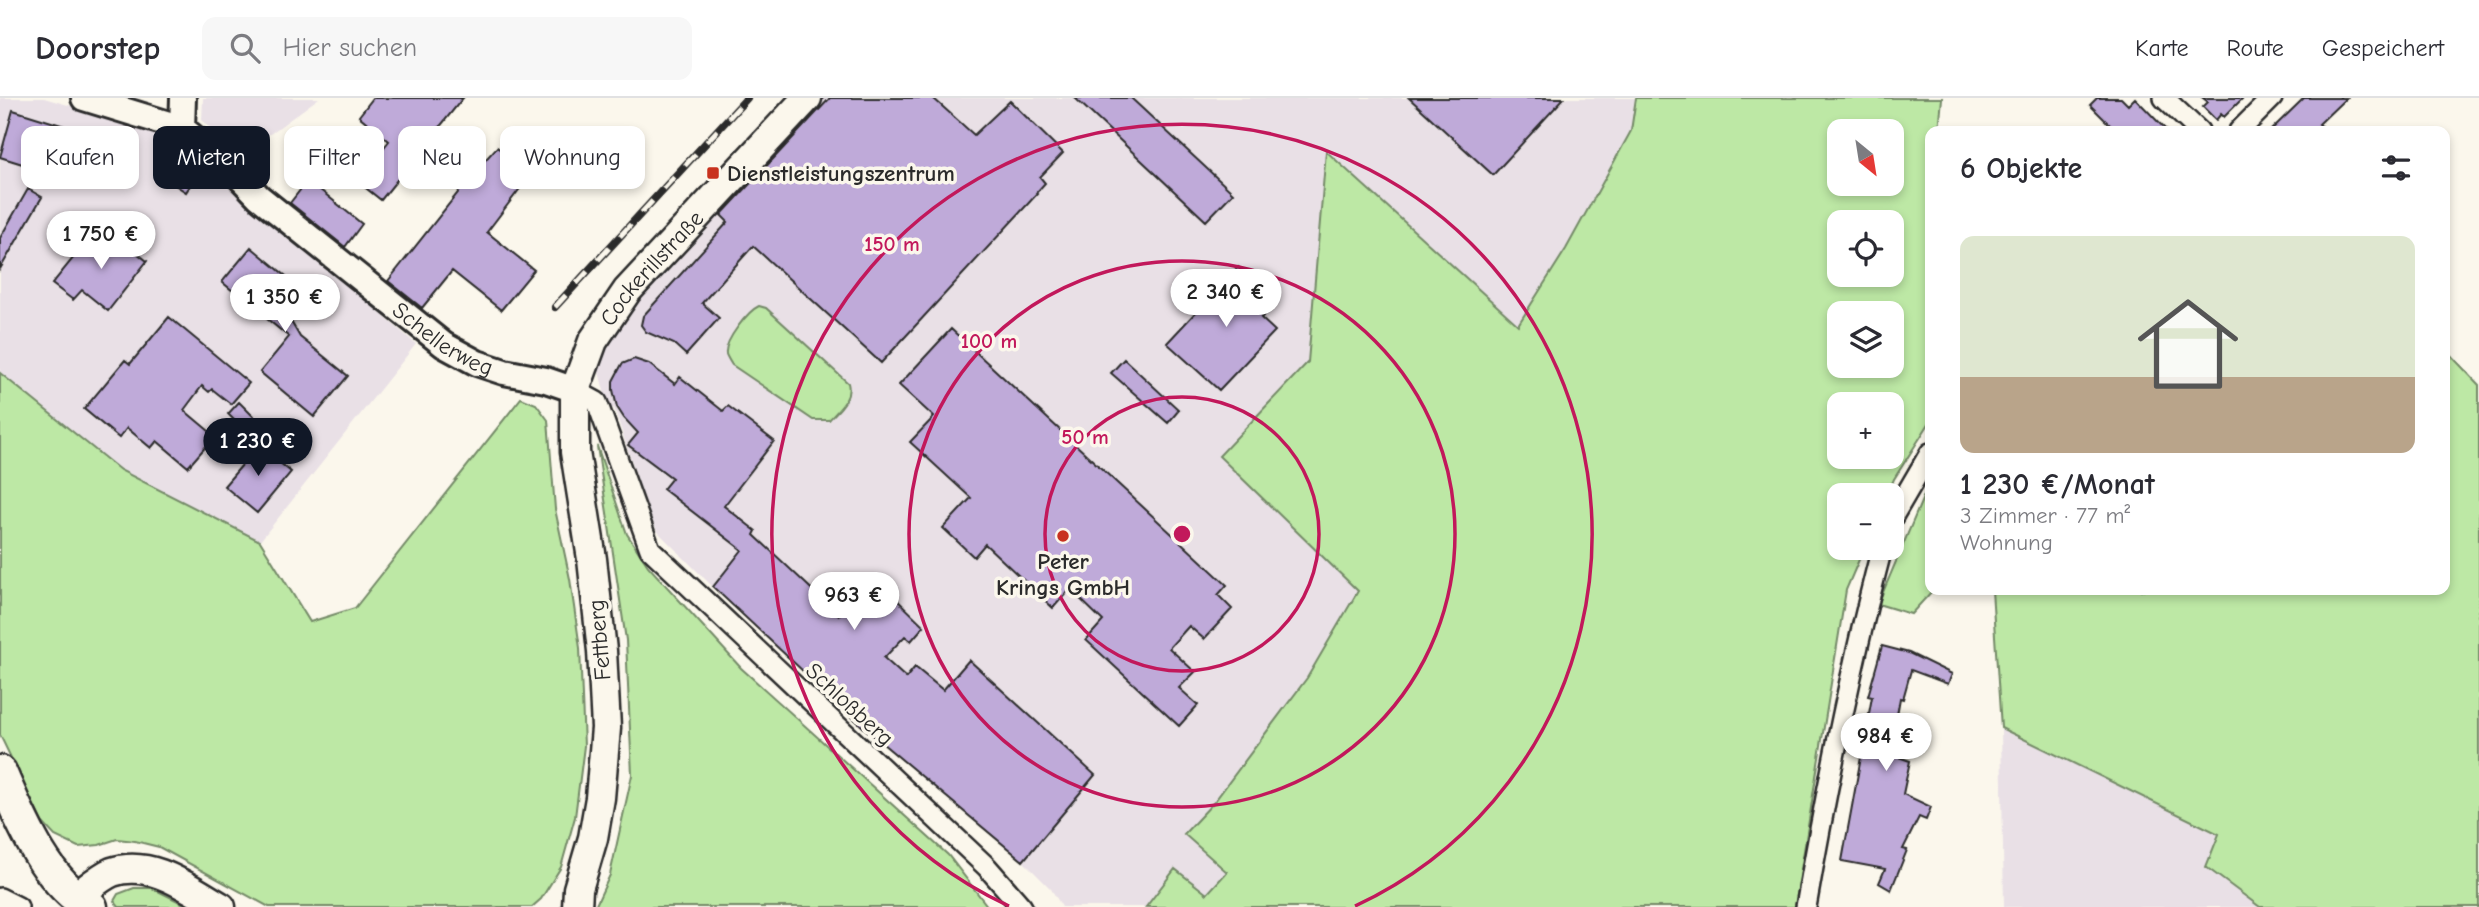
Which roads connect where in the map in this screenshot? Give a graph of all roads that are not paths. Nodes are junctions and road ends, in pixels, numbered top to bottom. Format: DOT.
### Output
graph roads {
  1 [pos="84,98"];
  2 [pos="183,98"];
  3 [pos="807,98"];
  4 [pos="2164,98"];
  5 [pos="2272,98"];
  6 [pos="175,126"];
  7 [pos="182,126"];
  8 [pos="2194,126"];
  9 [pos="2244,126"];
  10 [pos="251,189"];
  11 [pos="575,390"];
  12 [pos="1925,461"];
  13 [pos="1904,497"];
  14 [pos="1879,560"];
  15 [pos="0,772"];
  16 [pos="0,898"];
  17 [pos="572,901"];
  18 [pos="83,902"];
  19 [pos="18,907"];
  20 [pos="222,907"];
  21 [pos="1022,907"];
  22 [pos="1806,907"];
  1 -- 6 [label="street, Schellerweg"];
  2 -- 7 [label="street"];
  3 -- 11 [label="main road, Cockerillstraße"];
  4 -- 8 [label="street"];
  5 -- 9 [label="street"];
  10 -- 11 [label="street, Schellerweg"];
  11 -- 17 [label="main road, Fettberg"];
  11 -- 21 [label="street, Schloßberg"];
  12 -- 13 [label="street"];
  14 -- 22 [label="street"];
  15 -- 18 [label="main road"];
  16 -- 19 [label="street"];
  18 -- 20 [label="main road"];
}
